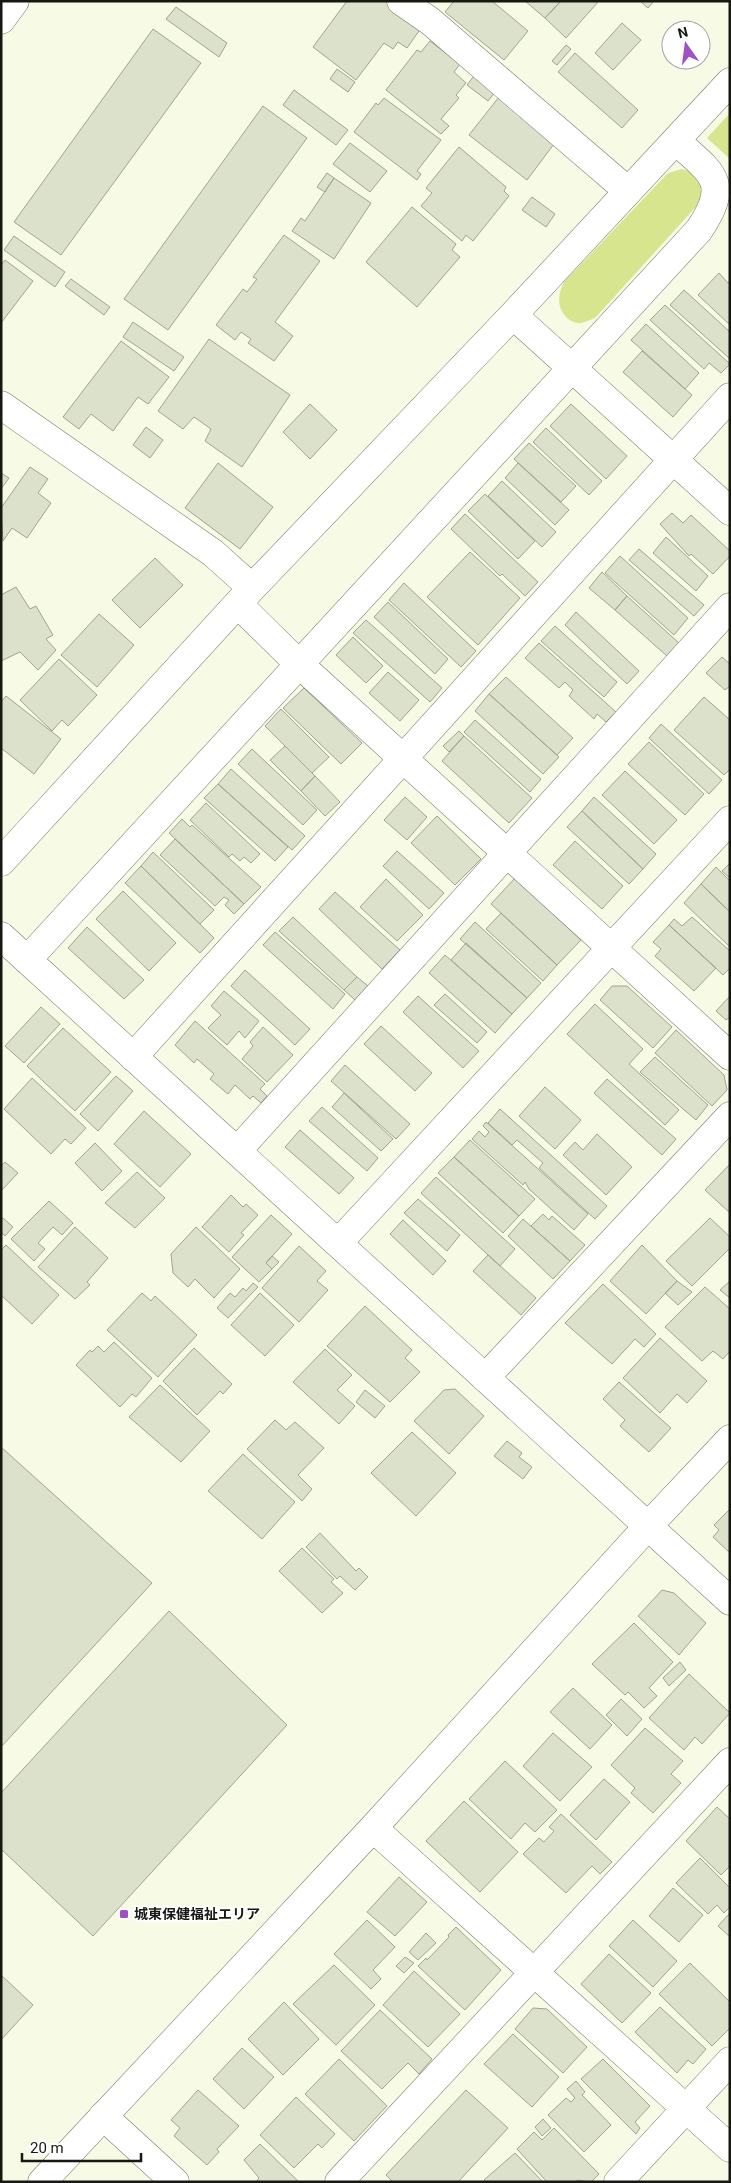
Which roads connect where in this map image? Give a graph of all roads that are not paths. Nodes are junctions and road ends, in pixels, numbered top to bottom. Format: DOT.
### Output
graph roads {
  1 [pos="15,1"];
  2 [pos="401,1"];
  3 [pos="1,20"];
  4 [pos="730,82"];
  5 [pos="676,141"];
  6 [pos="628,191"];
  7 [pos="513,315"];
  8 [pos="571,368"];
  9 [pos="730,397"];
  10 [pos="1,405"];
  11 [pos="672,460"];
  12 [pos="730,511"];
  13 [pos="245,596"];
  14 [pos="730,607"];
  15 [pos="298,663"];
  16 [pos="402,759"];
  17 [pos="730,820"];
  18 [pos="507,854"];
  19 [pos="1,862"];
  20 [pos="1,936"];
  21 [pos="611,948"];
  22 [pos="27,960"];
  23 [pos="730,1056"];
  24 [pos="133,1057"];
  25 [pos="730,1116"];
  26 [pos="237,1151"];
  27 [pos="338,1243"];
  28 [pos="485,1378"];
  29 [pos="730,1439"];
  30 [pos="648,1526"];
  31 [pos="730,1601"];
  32 [pos="730,1762"];
  33 [pos="373,1828"];
  34 [pos="534,1972"];
  35 [pos="730,2061"];
  36 [pos="686,2108"];
  37 [pos="103,2116"];
  38 [pos="730,2148"];
  39 [pos="42,2182"];
  40 [pos="175,2182"];
  41 [pos="339,2182"];
  42 [pos="618,2182"];
  1 -- 3 [label="street"];
  2 -- 6 [label="street"];
  4 -- 5 [label="street"];
  5 -- 6 [label="street"];
  5 -- 8 [label="street"];
  6 -- 7 [label="street"];
  7 -- 8 [label="street"];
  7 -- 13 [label="street"];
  8 -- 11 [label="street"];
  8 -- 15 [label="street"];
  9 -- 11 [label="street"];
  10 -- 13 [label="street"];
  11 -- 12 [label="street"];
  11 -- 16 [label="street"];
  13 -- 15 [label="street"];
  13 -- 19 [label="street"];
  14 -- 18 [label="street"];
  15 -- 16 [label="street"];
  15 -- 22 [label="street"];
  16 -- 18 [label="street"];
  16 -- 24 [label="street"];
  17 -- 21 [label="street"];
  18 -- 21 [label="street"];
  18 -- 26 [label="street"];
  20 -- 22 [label="street"];
  21 -- 23 [label="street"];
  21 -- 27 [label="street"];
  22 -- 24 [label="street"];
  24 -- 26 [label="street"];
  25 -- 28 [label="street"];
  26 -- 27 [label="street"];
  27 -- 28 [label="street"];
  28 -- 30 [label="street"];
  29 -- 30 [label="street"];
  30 -- 31 [label="street"];
  30 -- 33 [label="street"];
  32 -- 34 [label="street"];
  33 -- 34 [label="street"];
  33 -- 37 [label="street"];
  34 -- 36 [label="street"];
  34 -- 41 [label="street"];
  35 -- 36 [label="street"];
  36 -- 38 [label="street"];
  36 -- 42 [label="street"];
  37 -- 39 [label="street"];
  37 -- 40 [label="street"];
}
